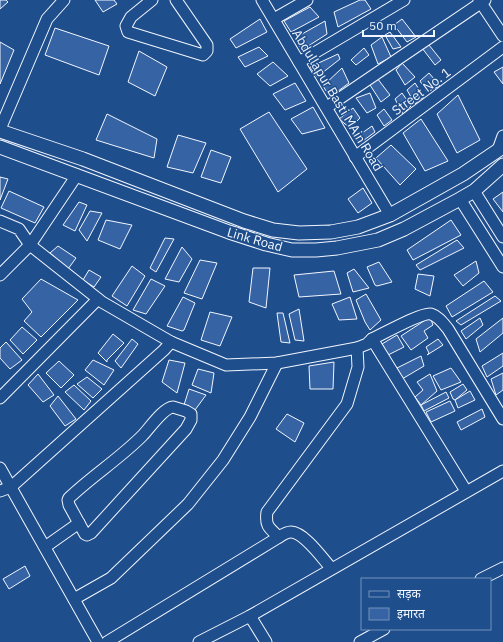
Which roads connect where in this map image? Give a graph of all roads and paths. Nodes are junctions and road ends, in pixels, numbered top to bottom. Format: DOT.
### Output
graph roads {
  1 [pos="64,0"];
  2 [pos="152,0"];
  3 [pos="176,0"];
  4 [pos="262,0"];
  5 [pos="307,0"];
  6 [pos="404,0"];
  7 [pos="482,1"];
  8 [pos="274,19"];
  9 [pos="503,36"];
  10 [pos="503,47"];
  11 [pos="299,62"];
  12 [pos="327,107"];
  13 [pos="0,130"];
  14 [pos="503,136"];
  15 [pos="0,147"];
  16 [pos="501,149"];
  17 [pos="355,156"];
  18 [pos="503,165"];
  19 [pos="77,175"];
  20 [pos="474,191"];
  21 [pos="460,199"];
  22 [pos="390,215"];
  23 [pos="0,221"];
  24 [pos="503,237"];
  25 [pos="503,244"];
  26 [pos="30,245"];
  27 [pos="493,251"];
  28 [pos="503,267"];
  29 [pos="0,275"];
  30 [pos="98,299"];
  31 [pos="372,339"];
  32 [pos="171,342"];
  33 [pos="357,348"];
  34 [pos="277,363"];
  35 [pos="0,398"];
  36 [pos="503,419"];
  37 [pos="0,468"];
  38 [pos="503,471"];
  39 [pos="11,487"];
  40 [pos="0,491"];
  41 [pos="466,492"];
  42 [pos="79,523"];
  43 [pos="279,537"];
  44 [pos="45,547"];
  45 [pos="331,568"];
  46 [pos="503,568"];
  47 [pos="483,578"];
  48 [pos="74,599"];
  49 [pos="250,616"];
  50 [pos="382,630"];
  51 [pos="98,642"];
  52 [pos="106,642"];
  53 [pos="199,642"];
  54 [pos="266,642"];
  55 [pos="360,642"];
  1 -- 13 [label="street"];
  2 -- 3 [label="street"];
  4 -- 8 [label="street, Abdullapur Basti MAin Road"];
  5 -- 8 [label="street"];
  6 -- 11 [label="street"];
  7 -- 9 [label="street"];
  7 -- 12 [label="street"];
  8 -- 11 [label="street, Abdullapur Basti MAin Road"];
  10 -- 17 [label="street, Street No. 1"];
  11 -- 12 [label="street, Abdullapur Basti MAin Road"];
  12 -- 17 [label="street, Abdullapur Basti MAin Road"];
  13 -- 22 [label="main road, Link Road"];
  14 -- 16 [label="street"];
  15 -- 19 [label="main road, Link Road"];
  16 -- 22 [label="main road, Link Road"];
  17 -- 22 [label="street, Abdullapur Basti MAin Road"];
  18 -- 20 [label="main road, Link Road"];
  19 -- 21 [label="main road, Link Road"];
  19 -- 26 [label="street"];
  20 -- 21 [label="main road, Link Road"];
  20 -- 24 [label="street"];
  21 -- 27 [label="street"];
  23 -- 26 [label="street"];
  25 -- 27 [label="street"];
  26 -- 29 [label="street"];
  26 -- 30 [label="street"];
  27 -- 28 [label="street"];
  30 -- 32 [label="street"];
  30 -- 35 [label="street"];
  31 -- 33 [label="street"];
  31 -- 36 [label="street"];
  31 -- 41 [label="street"];
  32 -- 34 [label="street"];
  32 -- 39 [label="street"];
  33 -- 34 [label="street"];
  33 -- 43 [label="street"];
  34 -- 48 [label="street"];
  37 -- 39 [label="street"];
  38 -- 41 [label="street"];
  39 -- 40 [label="street"];
  39 -- 44 [label="street"];
  41 -- 45 [label="street"];
  42 -- 42 [label="street"];
  42 -- 44 [label="street"];
  43 -- 45 [label="street"];
  43 -- 52 [label="street"];
  44 -- 48 [label="street"];
  45 -- 49 [label="street"];
  46 -- 47 [label="street"];
  48 -- 51 [label="street"];
  49 -- 53 [label="street"];
  49 -- 54 [label="street"];
  50 -- 55 [label="street"];
}
